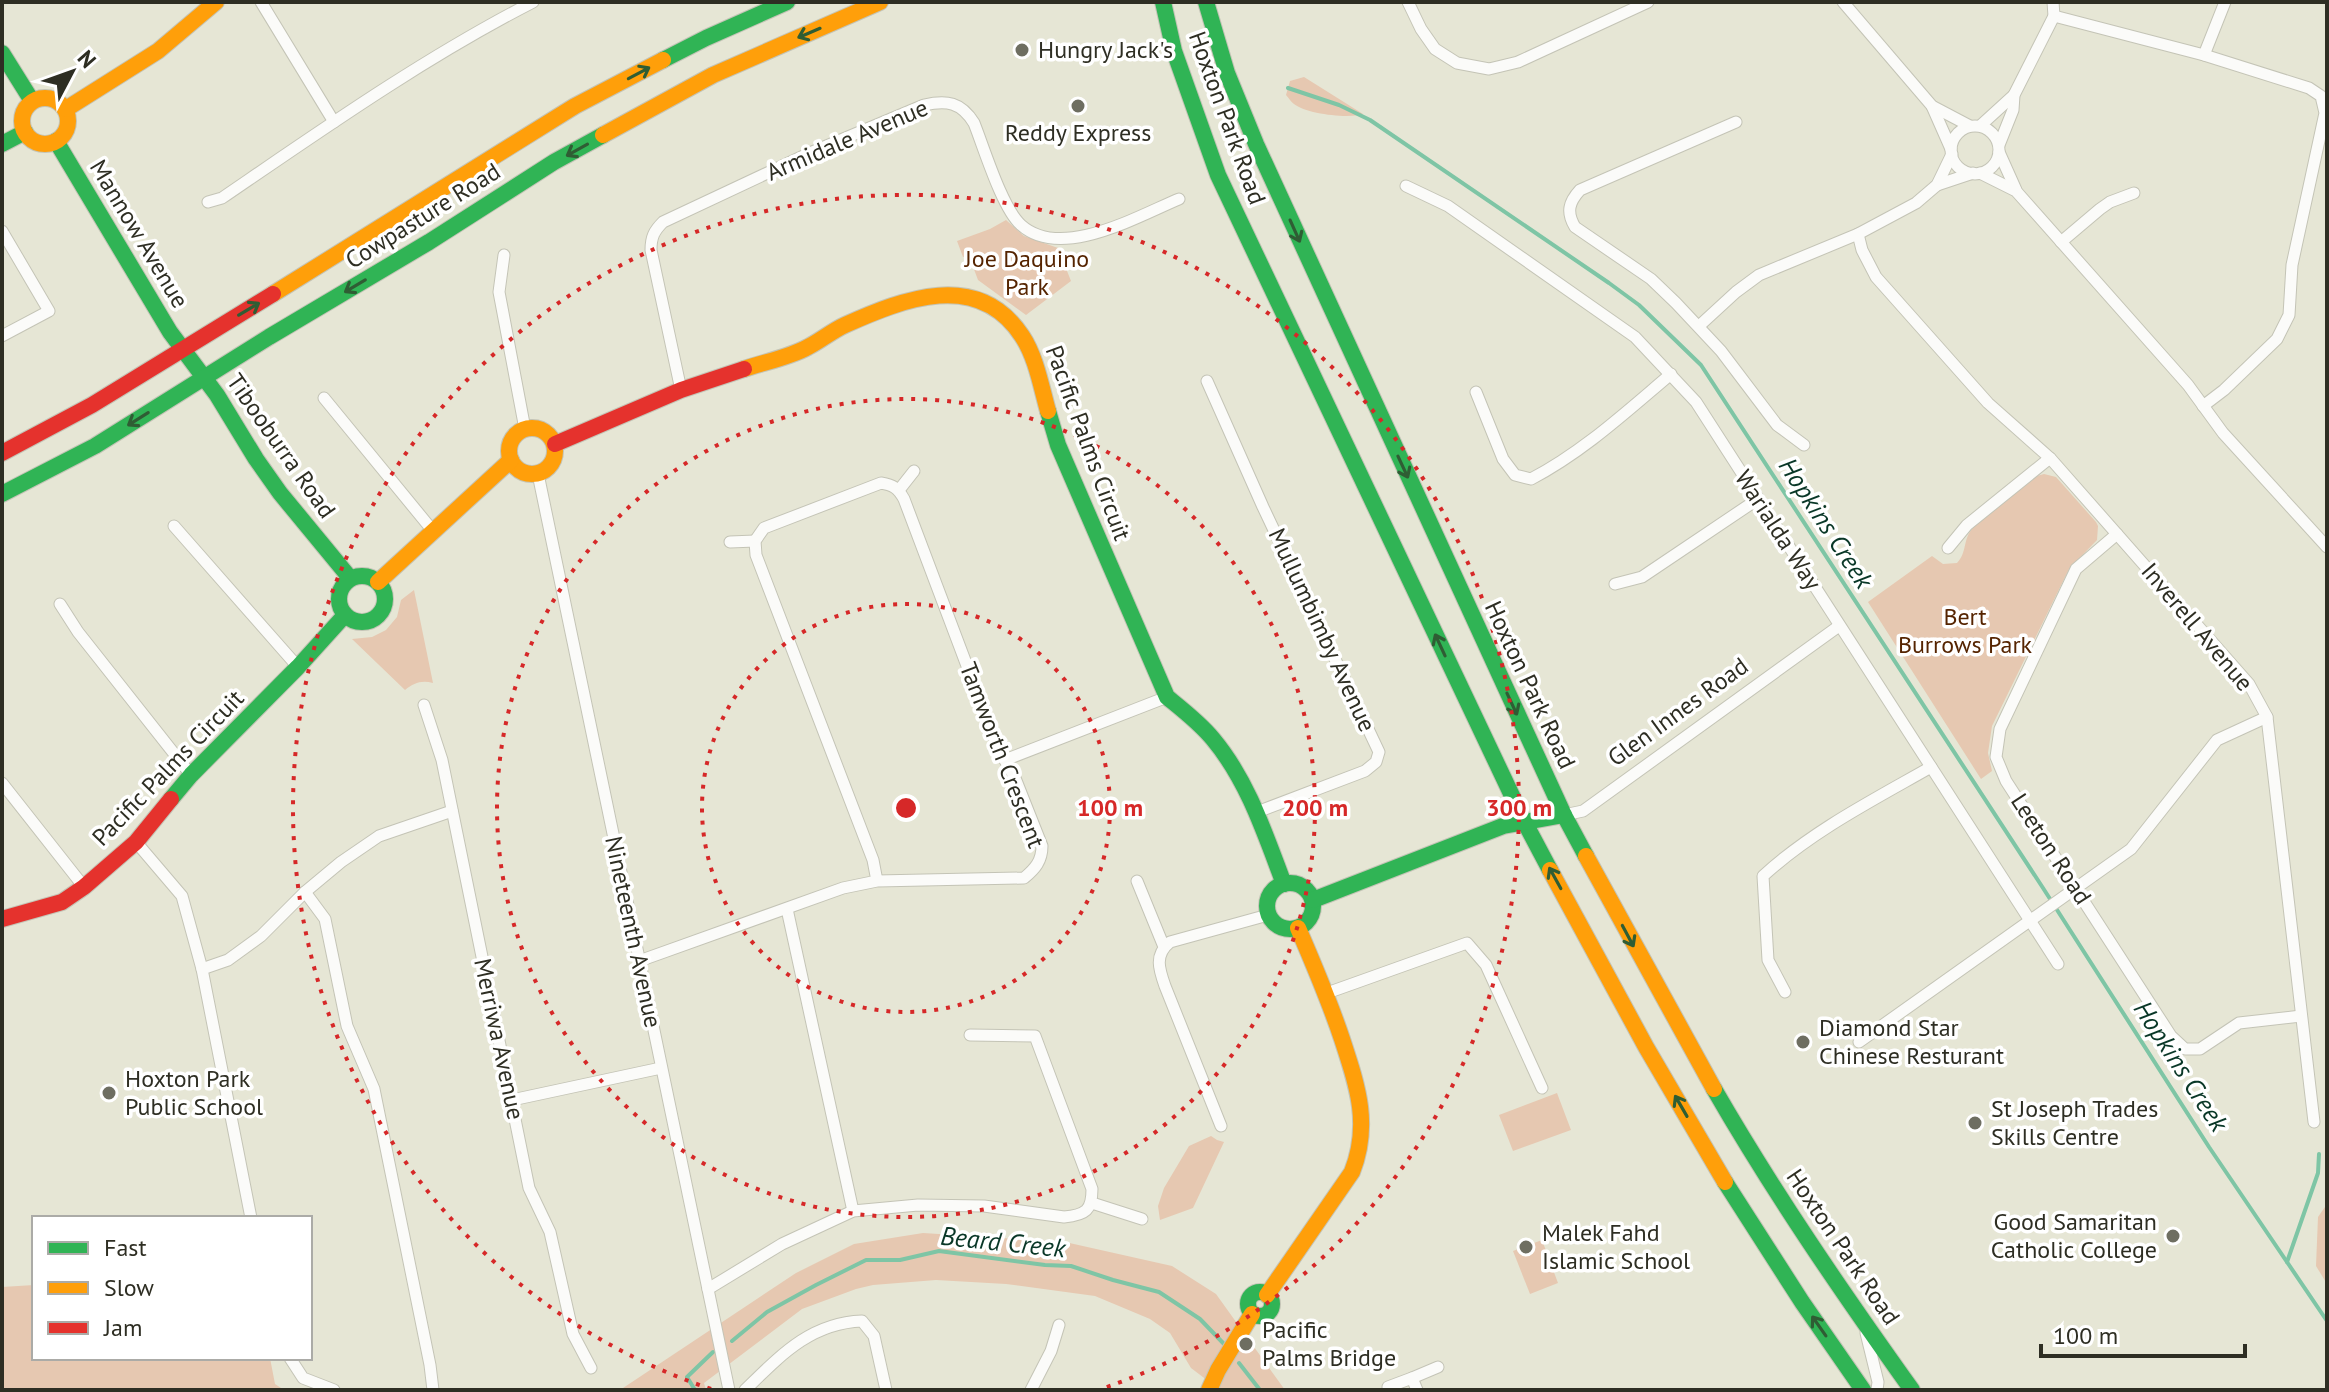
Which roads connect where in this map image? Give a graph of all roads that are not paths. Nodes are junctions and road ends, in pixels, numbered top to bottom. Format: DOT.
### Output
graph roads {
  1 [pos="216,2"];
  2 [pos="261,2"];
  3 [pos="533,2"];
  4 [pos="787,2"];
  5 [pos="880,2"];
  6 [pos="1163,2"];
  7 [pos="1206,2"];
  8 [pos="1408,2"];
  9 [pos="1648,2"];
  10 [pos="1843,2"];
  11 [pos="2053,2"];
  12 [pos="2225,2"];
  13 [pos="2054,16"];
  14 [pos="2,53"];
  15 [pos="2204,55"];
  16 [pos="2014,95"];
  17 [pos="32,101"];
  18 [pos="1932,106"];
  19 [pos="66,109"];
  20 [pos="334,122"];
  21 [pos="1736,122"];
  22 [pos="1975,126"];
  23 [pos="25,132"];
  24 [pos="56,141"];
  25 [pos="2,144"];
  26 [pos="1999,149"];
  27 [pos="1952,152"];
  28 [pos="1976,173"];
  29 [pos="1937,185"];
  30 [pos="1406,186"];
  31 [pos="2016,191"];
  32 [pos="2134,193"];
  33 [pos="1179,199"];
  34 [pos="208,202"];
  35 [pos="2,231"];
  36 [pos="1858,234"];
  37 [pos="2061,242"];
  38 [pos="504,255"];
  39 [pos="1699,326"];
  40 [pos="2,336"];
  41 [pos="182,349"];
  42 [pos="1671,374"];
  43 [pos="204,378"];
  44 [pos="1207,381"];
  45 [pos="681,390"];
  46 [pos="1476,392"];
  47 [pos="324,398"];
  48 [pos="2203,406"];
  49 [pos="525,429"];
  50 [pos="555,444"];
  51 [pos="1804,445"];
  52 [pos="2,453"];
  53 [pos="2050,458"];
  54 [pos="511,460"];
  55 [pos="914,471"];
  56 [pos="538,474"];
  57 [pos="899,490"];
  58 [pos="2,494"];
  59 [pos="1758,499"];
  60 [pos="174,526"];
  61 [pos="433,531"];
  62 [pos="2117,534"];
  63 [pos="755,541"];
  64 [pos="730,542"];
  65 [pos="2327,547"];
  66 [pos="1948,548"];
  67 [pos="350,578"];
  68 [pos="378,582"];
  69 [pos="1615,584"];
  70 [pos="60,604"];
  71 [pos="345,615"];
  72 [pos="1839,626"];
  73 [pos="298,667"];
  74 [pos="1167,697"];
  75 [pos="424,705"];
  76 [pos="2267,717"];
  77 [pos="1005,760"];
  78 [pos="1931,767"];
  79 [pos="191,775"];
  80 [pos="2,783"];
  81 [pos="452,811"];
  82 [pos="1257,812"];
  83 [pos="1564,815"];
  84 [pos="1524,821"];
  85 [pos="136,842"];
  86 [pos="877,881"];
  87 [pos="1137,881"];
  88 [pos="1284,884"];
  89 [pos="84,887"];
  90 [pos="2077,887"];
  91 [pos="305,892"];
  92 [pos="1313,900"];
  93 [pos="787,909"];
  94 [pos="1268,915"];
  95 [pos="2,919"];
  96 [pos="2030,920"];
  97 [pos="1298,928"];
  98 [pos="1164,947"];
  99 [pos="639,961"];
  100 [pos="2058,964"];
  101 [pos="202,969"];
  102 [pos="1785,992"];
  103 [pos="1327,993"];
  104 [pos="2301,1016"];
  105 [pos="970,1035"];
  106 [pos="1859,1042"];
  107 [pos="661,1068"];
  108 [pos="1542,1088"];
  109 [pos="512,1100"];
  110 [pos="2314,1122"];
  111 [pos="1221,1126"];
  112 [pos="1092,1203"];
  113 [pos="853,1211"];
  114 [pos="251,1216"];
  115 [pos="1142,1219"];
  116 [pos="708,1289"];
  117 [pos="1863,1324"];
  118 [pos="1059,1325"];
  119 [pos="291,1360"];
  120 [pos="1438,1367"];
  121 [pos="591,1368"];
  122 [pos="1412,1378"];
  123 [pos="1388,1387"];
  124 [pos="334,1390"];
  125 [pos="433,1390"];
  126 [pos="729,1390"];
  127 [pos="745,1390"];
  128 [pos="886,1390"];
  129 [pos="1031,1390"];
  130 [pos="1209,1390"];
  131 [pos="1417,1390"];
  132 [pos="1863,1390"];
  133 [pos="1877,1390"];
  134 [pos="1912,1390"];
  1 -- 19 [label="main road"];
  2 -- 20 [label="street"];
  3 -- 20 [label="street"];
  41 -- 4 [label="main road, Cowpasture Road, one-way"];
  5 -- 43 [label="main road, Cowpasture Road, one-way"];
  84 -- 6 [label="main road, Hoxton Park Road, one-way"];
  7 -- 83 [label="main road, Hoxton Park Road, one-way"];
  8 -- 9 [label="street"];
  10 -- 18 [label="street"];
  11 -- 13 [label="street"];
  12 -- 15 [label="street"];
  13 -- 15 [label="street"];
  13 -- 16 [label="street"];
  14 -- 17 [label="main road"];
  15 -- 48 [label="street"];
  16 -- 22 [label="street"];
  16 -- 26 [label="street"];
  17 -- 19 [label="main road"];
  17 -- 23 [label="main road"];
  18 -- 22 [label="street"];
  18 -- 27 [label="street"];
  19 -- 24 [label="main road"];
  20 -- 34 [label="street"];
  21 -- 39 [label="street"];
  22 -- 26 [label="street"];
  22 -- 27 [label="street"];
  23 -- 24 [label="main road"];
  23 -- 25 [label="main road"];
  24 -- 41 [label="main road, Mannow Avenue"];
  26 -- 28 [label="street"];
  26 -- 31 [label="street"];
  27 -- 28 [label="street"];
  27 -- 29 [label="street"];
  28 -- 29 [label="street"];
  28 -- 31 [label="street"];
  29 -- 36 [label="street"];
  30 -- 42 [label="street, Warialda Way"];
  31 -- 37 [label="street"];
  32 -- 37 [label="street"];
  33 -- 45 [label="street, Armidale Avenue"];
  35 -- 40 [label="street"];
  36 -- 39 [label="street"];
  36 -- 53 [label="street, Inverell Avenue"];
  37 -- 48 [label="street"];
  38 -- 49 [label="street"];
  39 -- 51 [label="street"];
  41 -- 43 [label="main road, Mannow Avenue"];
  41 -- 52 [label="main road, Cowpasture Road"];
  42 -- 46 [label="street"];
  42 -- 59 [label="street, Warialda Way"];
  43 -- 58 [label="main road, Cowpasture Road, one-way"];
  43 -- 67 [label="main road, Tibooburra Road"];
  44 -- 82 [label="street, Mullumbimby Avenue"];
  45 -- 50 [label="main road, Pacific Palms Circuit"];
  45 -- 74 [label="main road, Pacific Palms Circuit"];
  47 -- 61 [label="street"];
  48 -- 65 [label="street"];
  49 -- 50 [label="main road"];
  49 -- 54 [label="main road"];
  50 -- 56 [label="main road"];
  53 -- 62 [label="street, Inverell Avenue"];
  53 -- 66 [label="street"];
  54 -- 56 [label="main road"];
  54 -- 61 [label="main road"];
  55 -- 57 [label="street"];
  56 -- 99 [label="street, Nineteenth Avenue"];
  57 -- 63 [label="street"];
  57 -- 77 [label="street, Tamworth Crescent"];
  59 -- 69 [label="street"];
  59 -- 72 [label="street, Warialda Way"];
  60 -- 73 [label="street"];
  61 -- 68 [label="main road"];
  62 -- 76 [label="street, Inverell Avenue"];
  62 -- 90 [label="street, Leeton Road"];
  63 -- 64 [label="street"];
  63 -- 86 [label="street"];
  67 -- 68 [label="main road"];
  67 -- 71 [label="main road"];
  68 -- 71 [label="main road"];
  70 -- 79 [label="street"];
  71 -- 73 [label="main road, Pacific Palms Circuit"];
  72 -- 78 [label="street, Warialda Way"];
  72 -- 83 [label="street, Glen Innes Road"];
  73 -- 79 [label="main road, Pacific Palms Circuit"];
  74 -- 77 [label="street"];
  74 -- 82 [label="main road, Pacific Palms Circuit"];
  75 -- 81 [label="street, Merriwa Avenue"];
  76 -- 90 [label="street"];
  76 -- 104 [label="street, Inverell Avenue"];
  77 -- 86 [label="street, Tamworth Crescent"];
  78 -- 96 [label="street, Warialda Way"];
  78 -- 102 [label="street"];
  79 -- 85 [label="main road, Pacific Palms Circuit"];
  80 -- 89 [label="street"];
  81 -- 91 [label="street"];
  81 -- 109 [label="street, Merriwa Avenue"];
  82 -- 88 [label="main road, Pacific Palms Circuit"];
  83 -- 84 [label="main road, Glen Innes Road"];
  83 -- 117 [label="main road, Hoxton Park Road, one-way"];
  84 -- 92 [label="main road, Glen Innes Road"];
  132 -- 84 [label="main road, Hoxton Park Road, one-way"];
  85 -- 89 [label="main road, Pacific Palms Circuit"];
  85 -- 101 [label="street"];
  86 -- 93 [label="street, Tamworth Crescent"];
  87 -- 98 [label="street"];
  88 -- 92 [label="main road"];
  88 -- 94 [label="main road"];
  89 -- 95 [label="main road, Pacific Palms Circuit"];
  90 -- 96 [label="street"];
  90 -- 104 [label="street, Leeton Road"];
  91 -- 101 [label="street"];
  91 -- 125 [label="street"];
  92 -- 97 [label="main road"];
  93 -- 99 [label="street, Tamworth Crescent"];
  93 -- 113 [label="street"];
  94 -- 97 [label="main road"];
  94 -- 98 [label="street"];
  96 -- 100 [label="street, Warialda Way"];
  96 -- 106 [label="street"];
  97 -- 103 [label="main road"];
  98 -- 111 [label="street"];
  99 -- 107 [label="street, Nineteenth Avenue"];
  101 -- 114 [label="street"];
  103 -- 108 [label="street"];
  103 -- 130 [label="main road"];
  104 -- 110 [label="street, Inverell Avenue"];
  105 -- 112 [label="street"];
  107 -- 109 [label="street"];
  107 -- 116 [label="street, Nineteenth Avenue"];
  109 -- 121 [label="street, Merriwa Avenue"];
  112 -- 113 [label="street"];
  112 -- 115 [label="street"];
  113 -- 116 [label="street"];
  116 -- 126 [label="street, Nineteenth Avenue"];
  117 -- 133 [label="street"];
  117 -- 134 [label="main road, Hoxton Park Road"];
  118 -- 129 [label="street"];
  119 -- 124 [label="street"];
  120 -- 122 [label="street"];
  122 -- 123 [label="street"];
  122 -- 131 [label="street"];
  127 -- 128 [label="street"];
}
